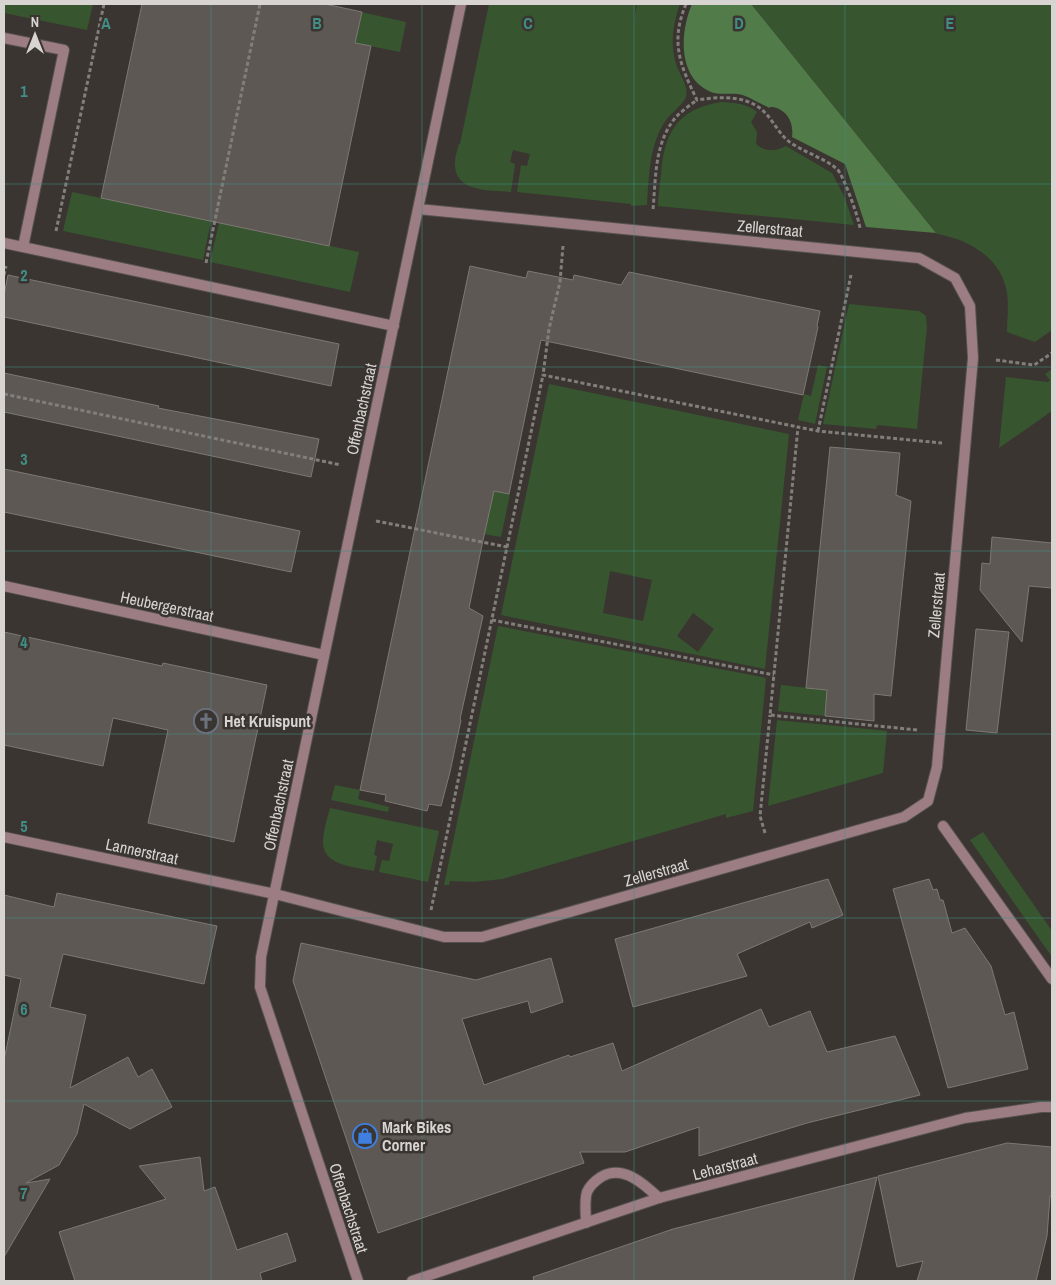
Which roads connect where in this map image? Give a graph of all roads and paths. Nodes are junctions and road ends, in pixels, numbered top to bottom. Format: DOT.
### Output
graph roads {
  1 [pos="104,4"];
  2 [pos="260,4"];
  3 [pos="461,4"];
  4 [pos="686,4"];
  5 [pos="4,38"];
  6 [pos="697,100"];
  7 [pos="418,210"];
  8 [pos="564,224"];
  9 [pos="651,232"];
  10 [pos="4,243"];
  11 [pos="24,247"];
  12 [pos="855,252"];
  13 [pos="51,253"];
  14 [pos="202,285"];
  15 [pos="394,326"];
  16 [pos="1052,352"];
  17 [pos="973,358"];
  18 [pos="543,375"];
  19 [pos="4,394"];
  20 [pos="798,427"];
  21 [pos="818,431"];
  22 [pos="965,445"];
  23 [pos="363,470"];
  24 [pos="354,516"];
  25 [pos="507,548"];
  26 [pos="4,586"];
  27 [pos="492,620"];
  28 [pos="324,655"];
  29 [pos="774,675"];
  30 [pos="770,715"];
  31 [pos="940,732"];
  32 [pos="943,826"];
  33 [pos="4,837"];
  34 [pos="771,855"];
  35 [pos="275,894"];
  36 [pos="426,932"];
  37 [pos="1052,979"];
  38 [pos="1052,1107"];
  39 [pos="659,1198"];
  40 [pos="586,1223"];
  41 [pos="358,1281"];
  42 [pos="412,1281"];
  1 -- 13 [label="path"];
  2 -- 14 [label="path"];
  3 -- 7 [label="street, Offenbachstraat"];
  4 -- 6 [label="path"];
  5 -- 11 [label="street"];
  6 -- 9 [label="path"];
  6 -- 12 [label="path"];
  7 -- 8 [label="street, Zellerstraat"];
  7 -- 15 [label="street, Offenbachstraat"];
  8 -- 9 [label="street, Zellerstraat"];
  8 -- 18 [label="path"];
  9 -- 12 [label="street, Zellerstraat"];
  10 -- 11 [label="street"];
  11 -- 13 [label="street"];
  12 -- 17 [label="street, Zellerstraat"];
  12 -- 21 [label="path"];
  13 -- 14 [label="street"];
  14 -- 15 [label="street"];
  15 -- 23 [label="street, Offenbachstraat"];
  16 -- 17 [label="path"];
  17 -- 22 [label="street, Zellerstraat"];
  18 -- 20 [label="path"];
  18 -- 25 [label="path"];
  19 -- 23 [label="path"];
  20 -- 21 [label="path"];
  20 -- 29 [label="path"];
  21 -- 22 [label="path"];
  22 -- 31 [label="street, Zellerstraat"];
  23 -- 24 [label="street, Offenbachstraat"];
  24 -- 25 [label="path"];
  24 -- 28 [label="street, Offenbachstraat"];
  25 -- 27 [label="path"];
  26 -- 28 [label="street, Heubergerstraat"];
  27 -- 29 [label="path"];
  27 -- 36 [label="path"];
  28 -- 35 [label="street, Offenbachstraat"];
  29 -- 30 [label="path"];
  30 -- 31 [label="path"];
  30 -- 34 [label="path"];
  31 -- 34 [label="street, Zellerstraat"];
  32 -- 37 [label="street"];
  33 -- 35 [label="street, Lannerstraat"];
  34 -- 36 [label="street, Zellerstraat"];
  35 -- 36 [label="street, Zellerstraat"];
  35 -- 41 [label="street, Offenbachstraat"];
  38 -- 39 [label="street, Leharstraat"];
  39 -- 40 [label="street, Leharstraat"];
  39 -- 40 [label="street"];
  40 -- 42 [label="street, Leharstraat"];
}
